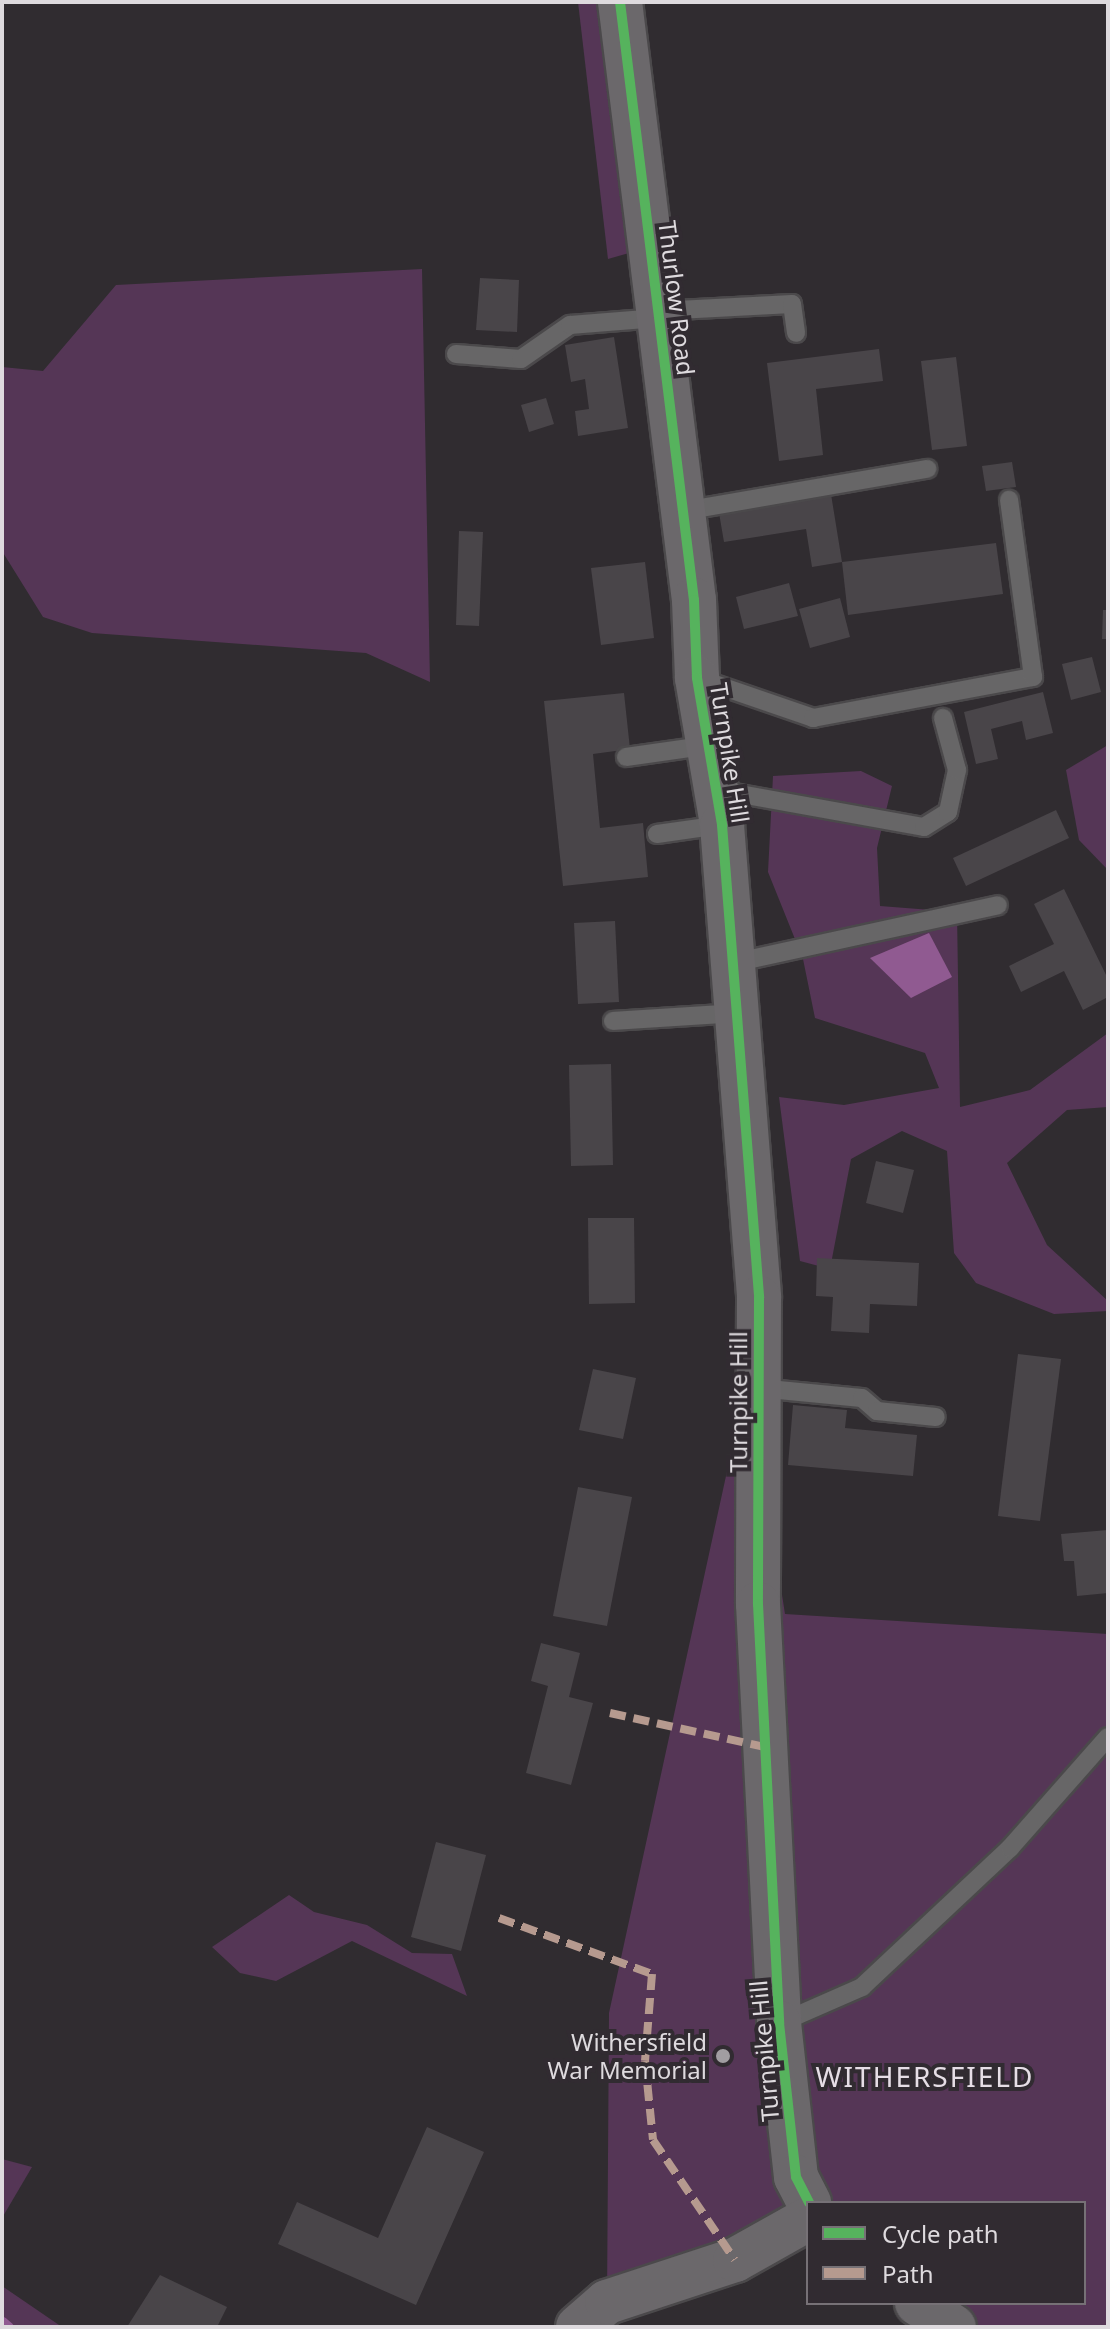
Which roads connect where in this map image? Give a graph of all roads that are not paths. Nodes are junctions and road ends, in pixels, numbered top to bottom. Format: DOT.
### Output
graph roads {
  1 [pos="620,2"];
  2 [pos="659,315"];
  3 [pos="796,333"];
  4 [pos="456,354"];
  5 [pos="927,469"];
  6 [pos="1009,500"];
  7 [pos="683,511"];
  8 [pos="694,600"];
  9 [pos="697,678"];
  10 [pos="943,718"];
  11 [pos="712,744"];
  12 [pos="626,757"];
  13 [pos="720,807"];
  14 [pos="657,834"];
  15 [pos="998,905"];
  16 [pos="733,963"];
  17 [pos="737,1013"];
  18 [pos="613,1021"];
  19 [pos="758,1388"];
  20 [pos="936,1417"];
  21 [pos="1108,1737"];
  22 [pos="779,2023"];
  23 [pos="808,2201"];
  24 [pos="806,2220"];
  25 [pos="920,2305"];
  26 [pos="578,2327"];
  27 [pos="954,2327"];
  1 -- 2 [label="street, Thurlow Road"];
  2 -- 3 [label="lane"];
  2 -- 4 [label="lane"];
  2 -- 7 [label="street, Thurlow Road"];
  5 -- 7 [label="lane"];
  6 -- 9 [label="lane"];
  7 -- 8 [label="street, Thurlow Road"];
  8 -- 9 [label="street, Turnpike Hill"];
  9 -- 11 [label="street, Turnpike Hill"];
  10 -- 13 [label="lane"];
  11 -- 12 [label="lane"];
  11 -- 13 [label="street, Turnpike Hill"];
  13 -- 14 [label="lane"];
  13 -- 16 [label="street, Turnpike Hill"];
  15 -- 16 [label="lane"];
  16 -- 17 [label="street, Turnpike Hill"];
  17 -- 18 [label="lane"];
  17 -- 19 [label="street, Turnpike Hill"];
  19 -- 20 [label="lane"];
  19 -- 22 [label="street, Turnpike Hill"];
  21 -- 22 [label="lane"];
  22 -- 23 [label="street, Turnpike Hill"];
  24 -- 26 [label="street"];
  25 -- 27 [label="street"];
}
